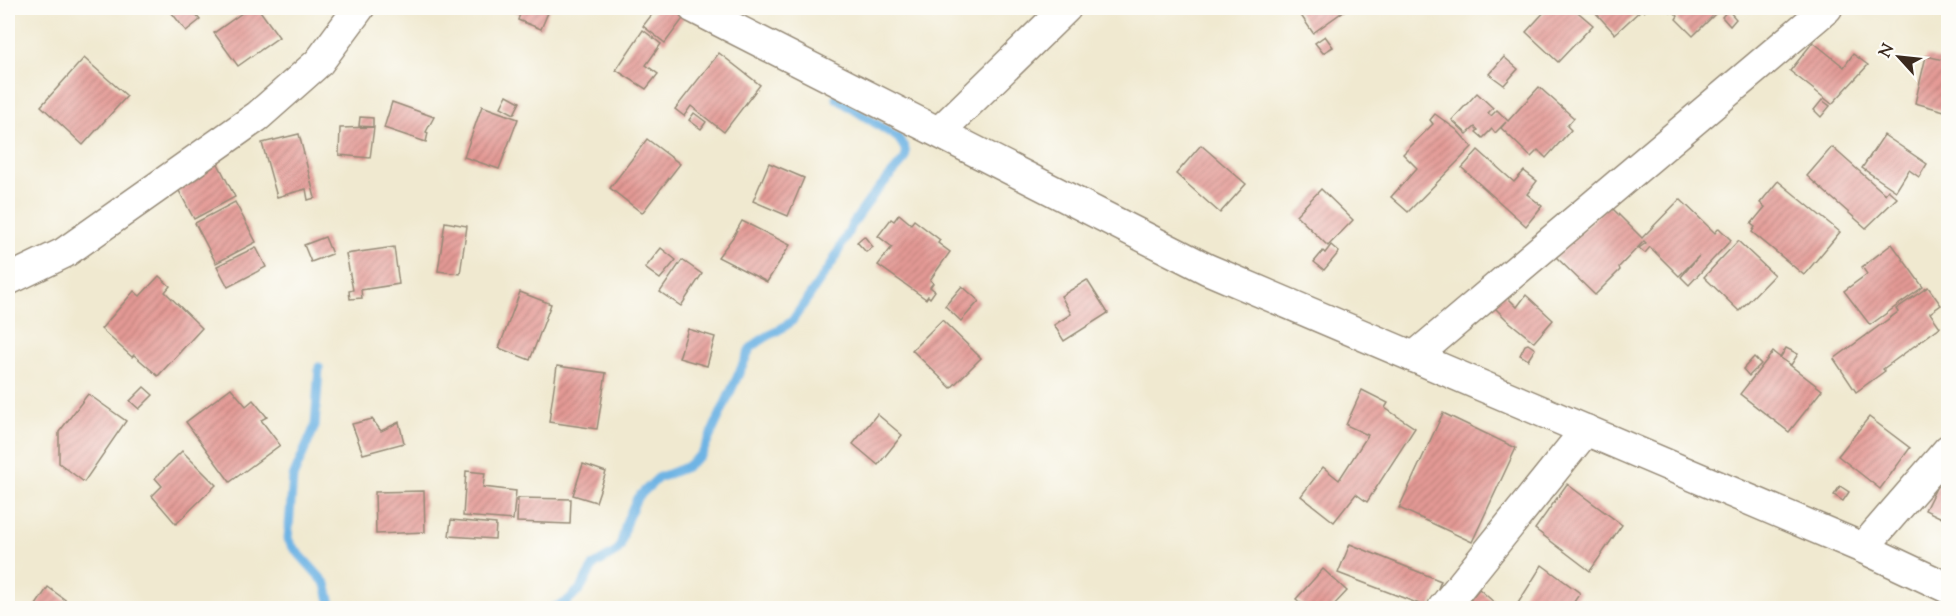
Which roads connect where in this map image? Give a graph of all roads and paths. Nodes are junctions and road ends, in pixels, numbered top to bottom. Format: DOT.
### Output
graph roads {
  1 [pos="359,8"];
  2 [pos="694,8"];
  3 [pos="1066,8"];
  4 [pos="1827,8"];
  5 [pos="940,131"];
  6 [pos="8,280"];
  7 [pos="1414,357"];
  8 [pos="1586,430"];
  9 [pos="1948,450"];
  10 [pos="1863,548"];
  11 [pos="1948,588"];
  12 [pos="1443,609"];
  1 -- 6 [label="street"];
  2 -- 5 [label="street"];
  3 -- 5 [label="street"];
  4 -- 7 [label="street"];
  5 -- 7 [label="street"];
  7 -- 8 [label="street"];
  8 -- 10 [label="street"];
  8 -- 12 [label="street"];
  9 -- 10 [label="street"];
  10 -- 11 [label="street"];
}
